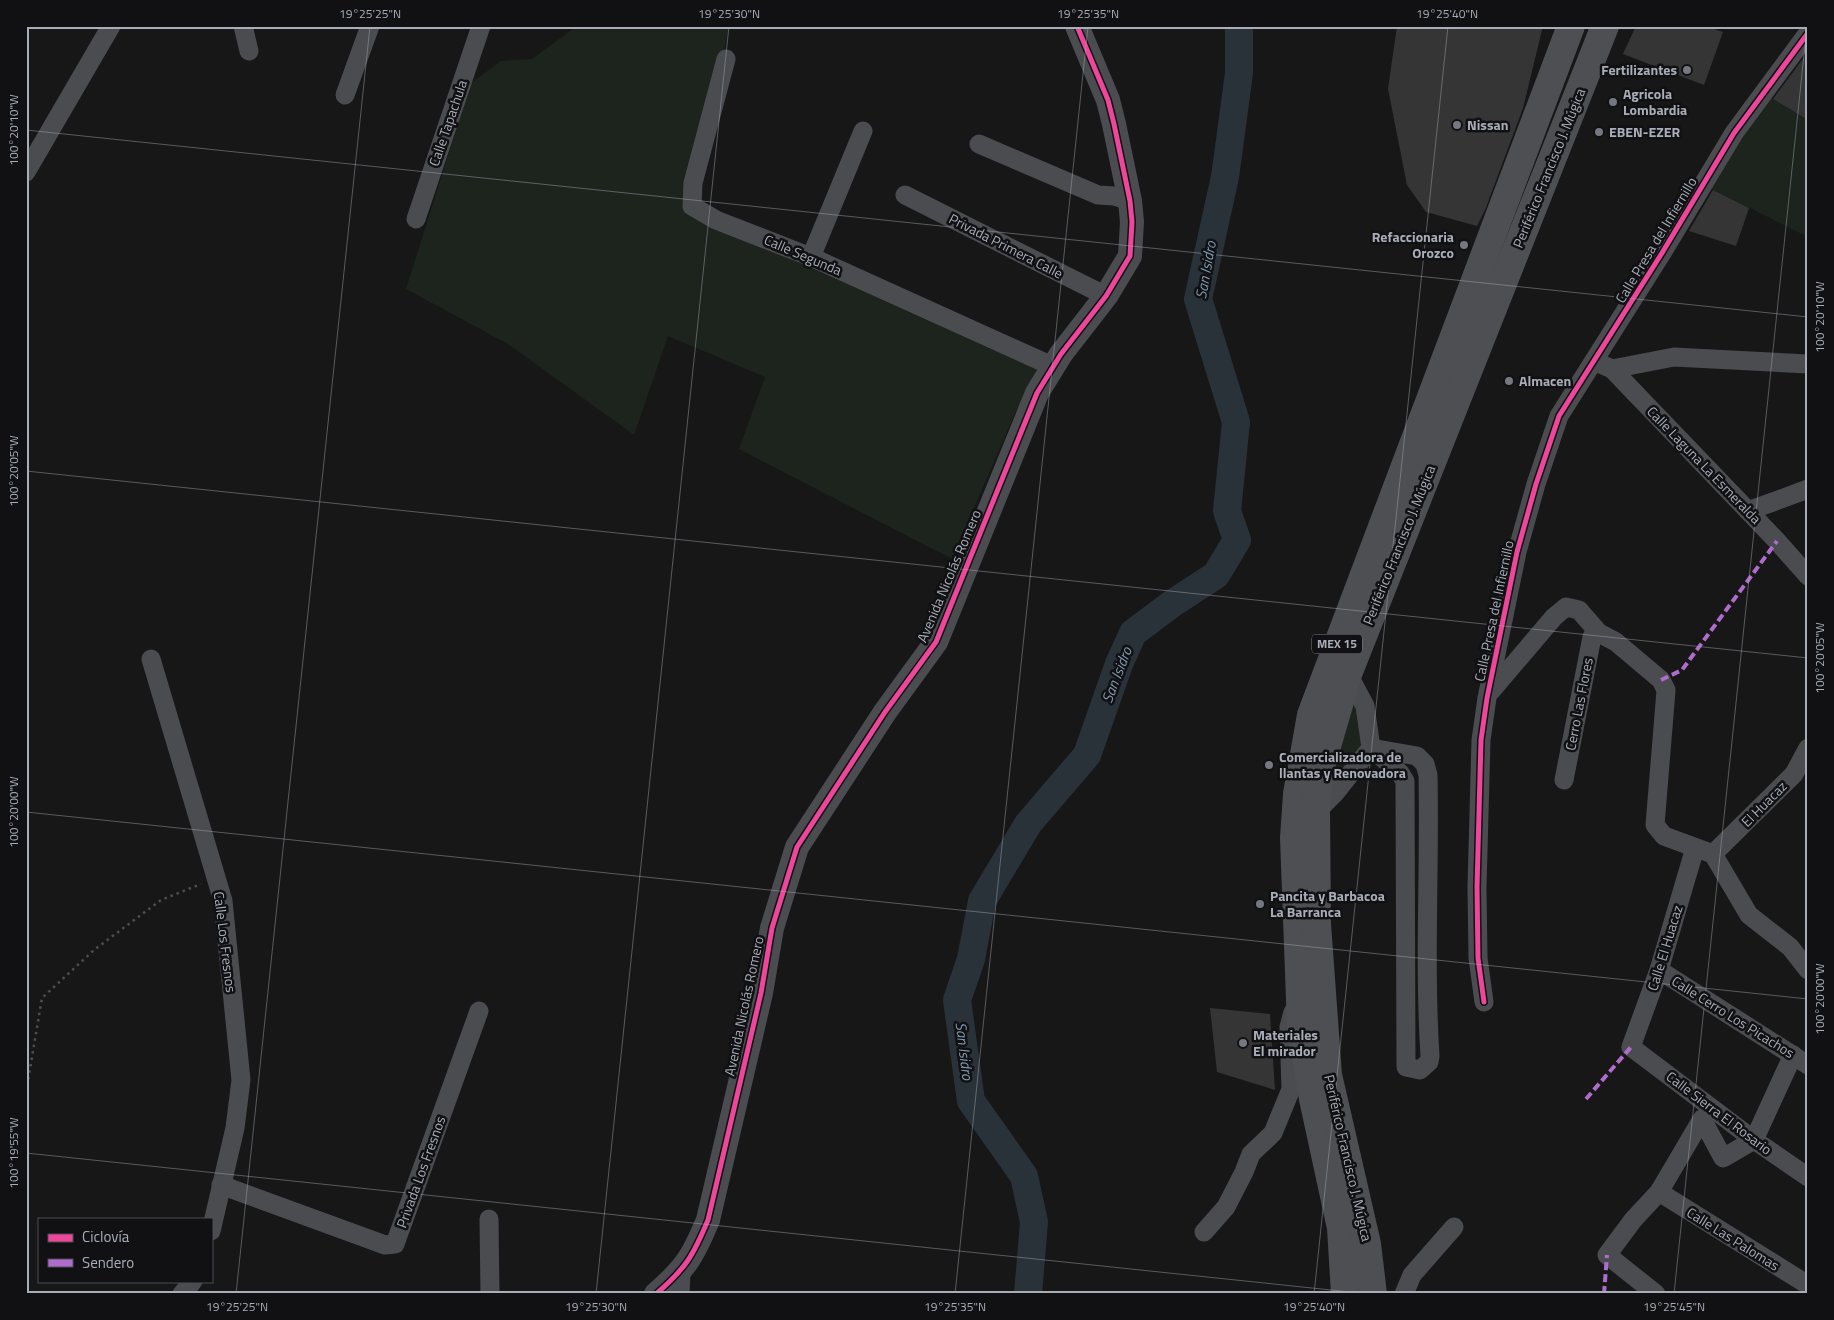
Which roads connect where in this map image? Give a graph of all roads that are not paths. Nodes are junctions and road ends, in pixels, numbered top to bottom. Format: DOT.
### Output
graph roads {
  1 [pos="111,26"];
  2 [pos="243,26"];
  3 [pos="370,26"];
  4 [pos="481,26"];
  5 [pos="1077,26"];
  6 [pos="1570,26"];
  7 [pos="1599,31"];
  8 [pos="1808,33"];
  9 [pos="249,51"];
  10 [pos="726,59"];
  11 [pos="345,95"];
  12 [pos="863,131"];
  13 [pos="979,144"];
  14 [pos="26,172"];
  15 [pos="906,195"];
  16 [pos="1130,201"];
  17 [pos="416,219"];
  18 [pos="811,257"];
  19 [pos="1106,296"];
  20 [pos="1594,361"];
  21 [pos="1808,364"];
  22 [pos="1052,366"];
  23 [pos="1612,369"];
  24 [pos="1808,488"];
  25 [pos="1748,511"];
  26 [pos="1808,576"];
  27 [pos="1599,633"];
  28 [pos="151,658"];
  29 [pos="1348,674"];
  30 [pos="1488,696"];
  31 [pos="1371,748"];
  32 [pos="1808,748"];
  33 [pos="1564,780"];
  34 [pos="1316,812"];
  35 [pos="1430,847"];
  36 [pos="1407,848"];
  37 [pos="1704,851"];
  38 [pos="1659,970"];
  39 [pos="1808,970"];
  40 [pos="1405,973"];
  41 [pos="1426,973"];
  42 [pos="1299,992"];
  43 [pos="1484,1002"];
  44 [pos="478,1010"];
  45 [pos="1631,1046"];
  46 [pos="1800,1060"];
  47 [pos="1754,1140"];
  48 [pos="1808,1177"];
  49 [pos="221,1186"];
  50 [pos="1659,1192"];
  51 [pos="489,1219"];
  52 [pos="212,1226"];
  53 [pos="1454,1227"];
  54 [pos="1204,1232"];
  55 [pos="192,1282"];
  56 [pos="680,1283"];
  57 [pos="1808,1286"];
  58 [pos="182,1294"];
  59 [pos="490,1294"];
  60 [pos="656,1294"];
  61 [pos="1345,1294"];
  62 [pos="1372,1294"];
  63 [pos="1404,1294"];
  64 [pos="1656,1294"];
  1 -- 14 [label="street"];
  2 -- 9 [label="street"];
  3 -- 11 [label="street"];
  4 -- 17 [label="street, Calle Tapachula"];
  5 -- 16 [label="street, Avenida Nicolás Romero"];
  6 -- 42 [label="main road, Periférico Francisco J. Múgica / MEX 15"];
  7 -- 29 [label="main road, Periférico Francisco J. Múgica / MEX 15"];
  8 -- 20 [label="street, Calle Presa del Infiernillo"];
  10 -- 18 [label="street, Calle Segunda"];
  12 -- 18 [label="street"];
  13 -- 16 [label="street"];
  15 -- 19 [label="street, Privada Primera Calle"];
  16 -- 19 [label="street, Avenida Nicolás Romero"];
  18 -- 22 [label="street, Calle Segunda"];
  19 -- 22 [label="street, Avenida Nicolás Romero"];
  20 -- 23 [label="street, Calle Laguna La Esmeralda"];
  20 -- 30 [label="street, Calle Presa del Infiernillo"];
  21 -- 23 [label="street"];
  22 -- 56 [label="street, Avenida Nicolás Romero"];
  23 -- 25 [label="street, Calle Laguna La Esmeralda"];
  24 -- 25 [label="street"];
  25 -- 26 [label="street, Calle Laguna La Esmeralda"];
  27 -- 30 [label="street"];
  27 -- 33 [label="street, Cerro Las Flores"];
  27 -- 37 [label="street"];
  28 -- 49 [label="street, Calle Los Fresnos"];
  29 -- 31 [label="street"];
  29 -- 34 [label="main road, Periférico Francisco J. Múgica / MEX 15"];
  30 -- 43 [label="street, Calle Presa del Infiernillo"];
  31 -- 34 [label="street"];
  31 -- 35 [label="street"];
  31 -- 36 [label="street"];
  32 -- 37 [label="street, El Huacaz"];
  34 -- 62 [label="main road, Periférico Francisco J. Múgica / MEX 15"];
  35 -- 36 [label="street"];
  35 -- 41 [label="street"];
  36 -- 40 [label="street"];
  37 -- 38 [label="street, Calle El Huacaz"];
  37 -- 39 [label="street"];
  38 -- 45 [label="street, Calle El Huacaz"];
  38 -- 46 [label="street, Calle Cerro Los Picachos"];
  40 -- 41 [label="street"];
  40 -- 41 [label="street"];
  42 -- 54 [label="street"];
  42 -- 61 [label="main road, Periférico Francisco J. Múgica / MEX 15"];
  44 -- 49 [label="street, Privada Los Fresnos"];
  45 -- 47 [label="street, Calle Sierra El Rosario"];
  46 -- 47 [label="street"];
  47 -- 48 [label="street, Calle Sierra El Rosario"];
  47 -- 50 [label="street"];
  49 -- 52 [label="street, Calle Los Fresnos"];
  50 -- 57 [label="street, Calle Las Palomas"];
  50 -- 64 [label="street"];
  51 -- 59 [label="street"];
  53 -- 63 [label="street"];
  55 -- 58 [label="street"];
  56 -- 60 [label="street, Avenida Nicolás Romero"];
}
